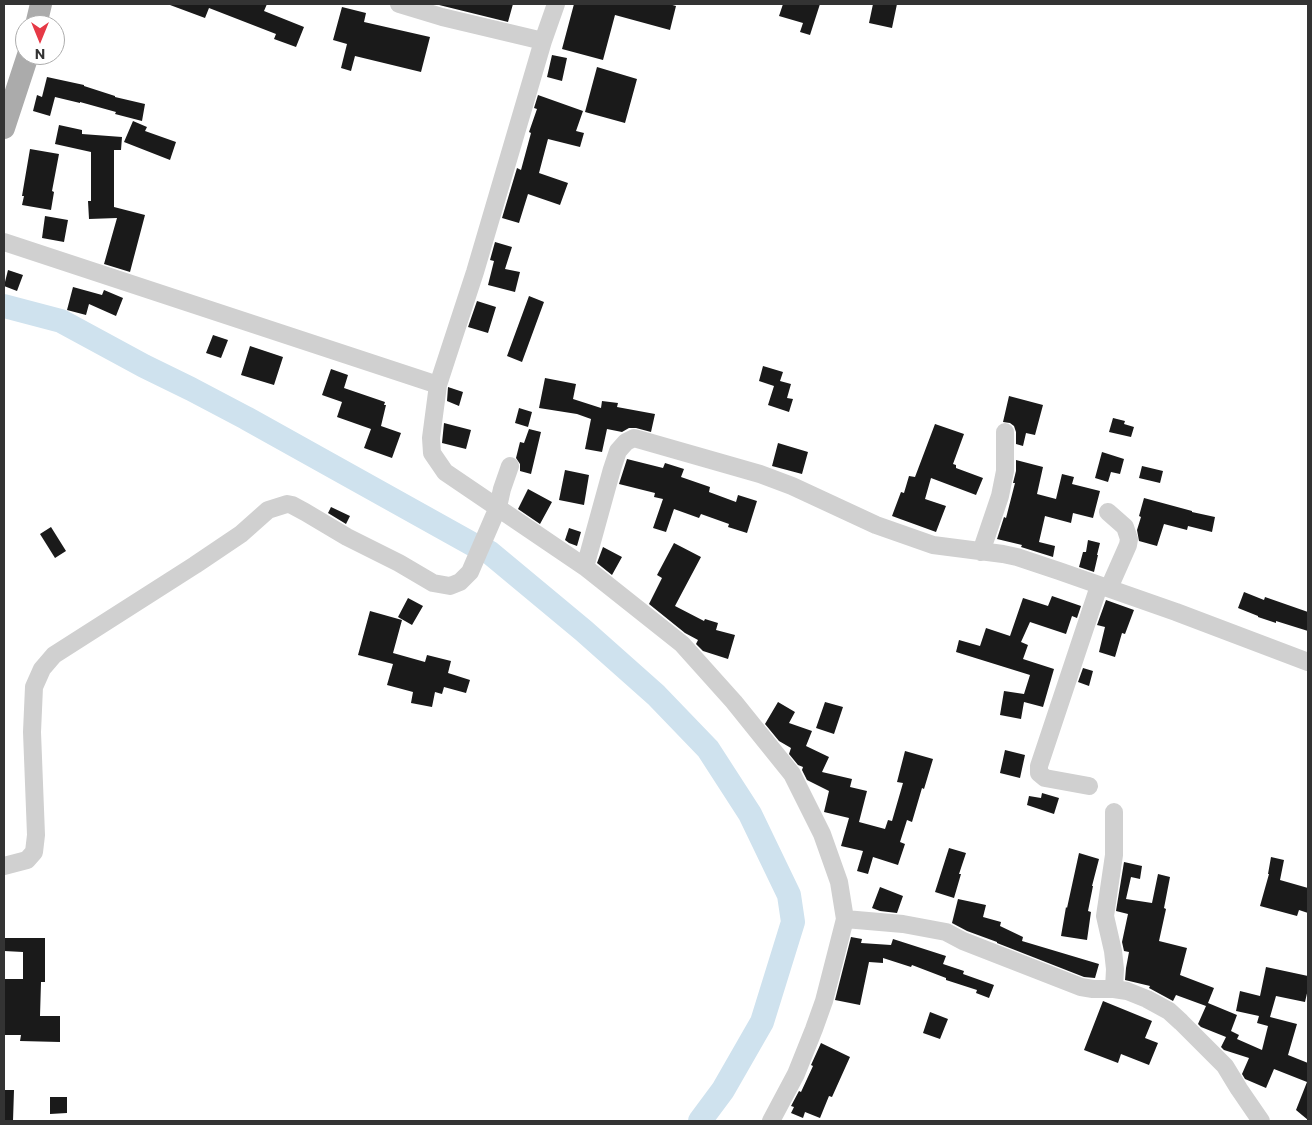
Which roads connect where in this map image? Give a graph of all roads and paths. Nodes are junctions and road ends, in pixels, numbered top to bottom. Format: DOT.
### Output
graph roads {
  1 [pos="399,4"];
  2 [pos="556,4"];
  3 [pos="543,41"];
  4 [pos="25,65"];
  5 [pos="4,128"];
  6 [pos="4,242"];
  7 [pos="438,386"];
  8 [pos="1005,432"];
  9 [pos="510,466"];
  10 [pos="498,507"];
  11 [pos="1108,512"];
  12 [pos="981,552"];
  13 [pos="585,567"];
  14 [pos="1104,587"];
  15 [pos="1308,662"];
  16 [pos="1089,786"];
  17 [pos="1114,812"];
  18 [pos="4,866"];
  19 [pos="845,919"];
  20 [pos="1114,989"];
  21 [pos="771,1121"];
  22 [pos="1261,1121"];
  1 -- 3 [label="street"];
  2 -- 3 [label="street"];
  3 -- 7 [label="street"];
  4 -- 5 [label="main road"];
  6 -- 7 [label="street"];
  7 -- 10 [label="street"];
  8 -- 12 [label="street"];
  9 -- 10 [label="street"];
  10 -- 13 [label="street"];
  10 -- 18 [label="street"];
  11 -- 14 [label="street"];
  12 -- 13 [label="street"];
  12 -- 14 [label="street"];
  13 -- 19 [label="street"];
  14 -- 15 [label="street"];
  14 -- 16 [label="street"];
  17 -- 20 [label="street"];
  19 -- 20 [label="street"];
  19 -- 21 [label="street"];
  20 -- 22 [label="street"];
}
